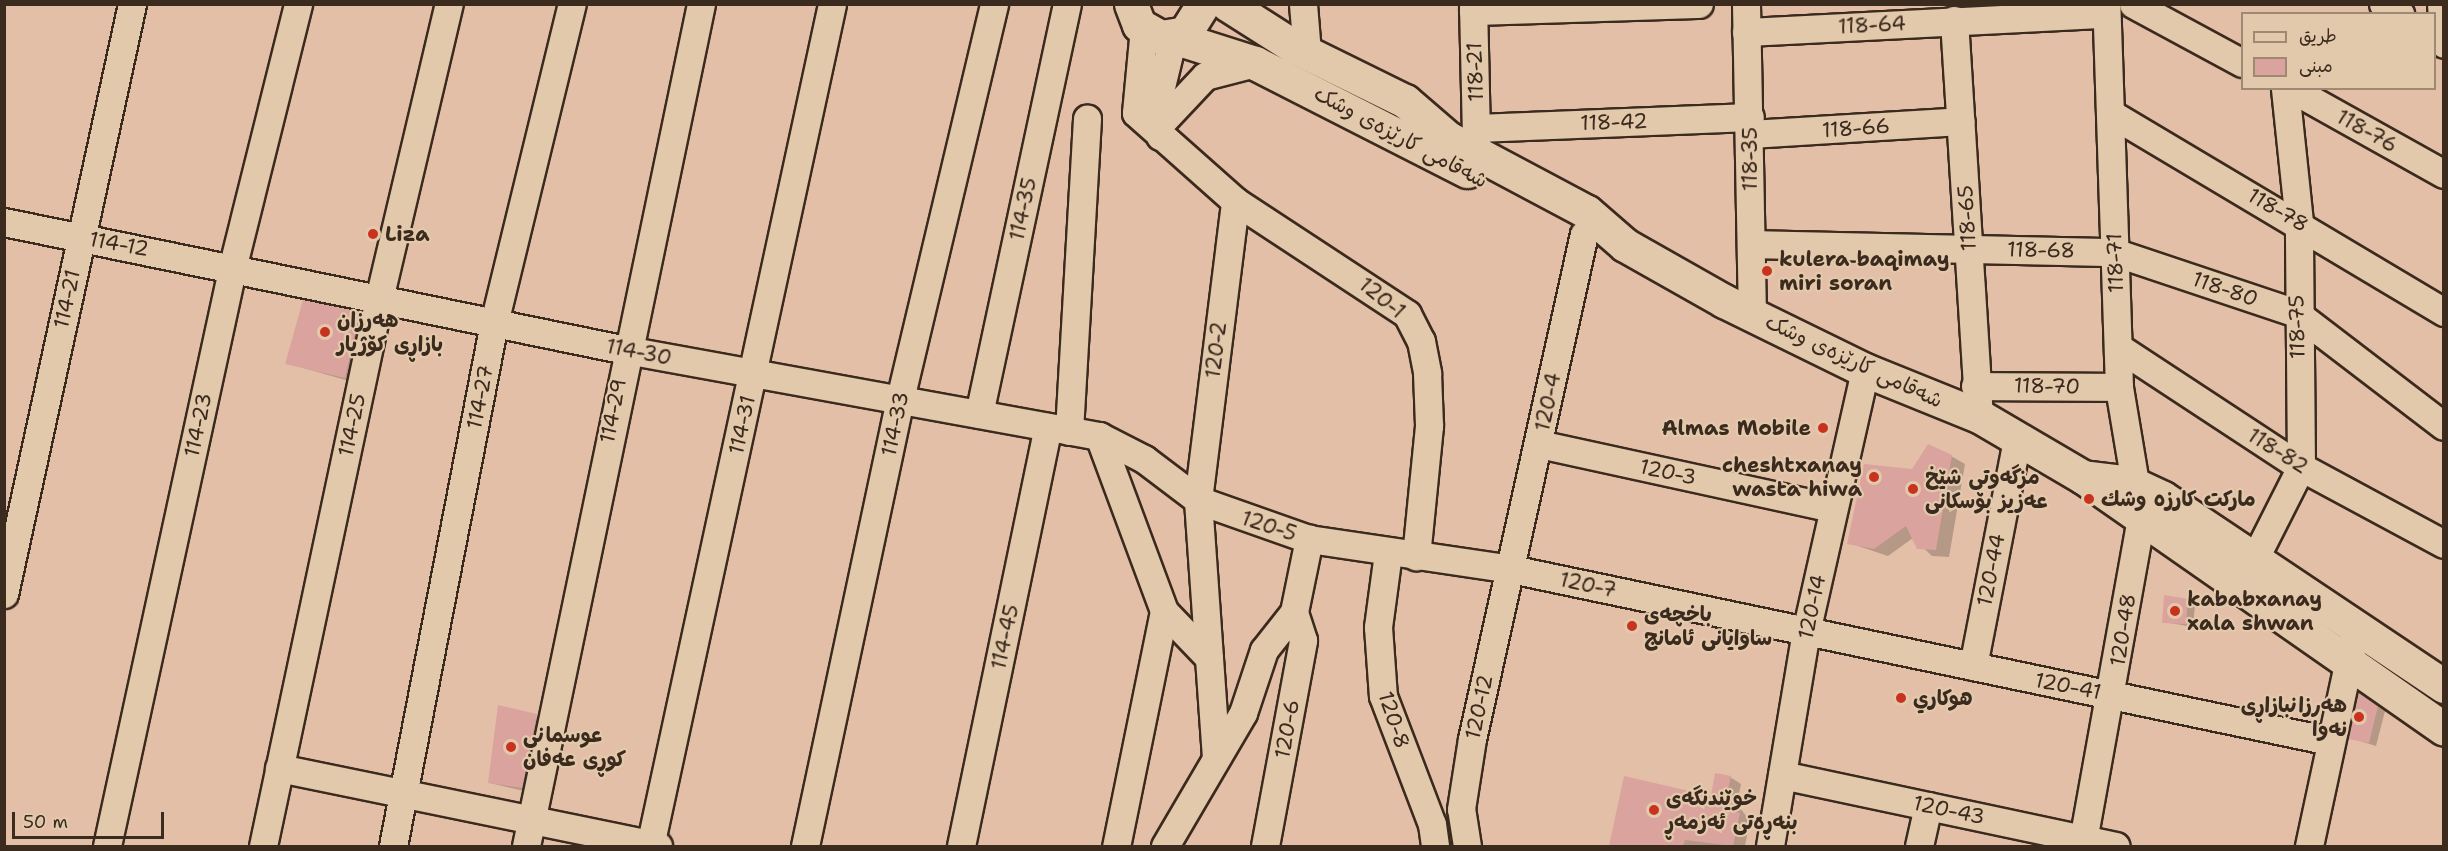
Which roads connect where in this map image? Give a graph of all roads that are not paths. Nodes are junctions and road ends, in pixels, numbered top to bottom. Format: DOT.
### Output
graph roads {
  1 [pos="132,4"];
  2 [pos="298,4"];
  3 [pos="449,4"];
  4 [pos="572,4"];
  5 [pos="701,4"];
  6 [pos="832,4"];
  7 [pos="994,4"];
  8 [pos="1067,4"];
  9 [pos="1203,4"];
  10 [pos="1227,4"];
  11 [pos="1303,4"];
  12 [pos="1699,4"];
  13 [pos="1746,4"];
  14 [pos="2133,4"];
  15 [pos="2383,4"];
  16 [pos="2441,4"];
  17 [pos="1621,6"];
  18 [pos="1473,8"];
  19 [pos="2106,9"];
  20 [pos="2076,10"];
  21 [pos="2397,12"];
  22 [pos="1141,18"];
  23 [pos="1954,20"];
  24 [pos="1746,32"];
  25 [pos="2441,36"];
  26 [pos="1307,53"];
  27 [pos="2241,62"];
  28 [pos="1255,63"];
  29 [pos="2285,90"];
  30 [pos="2294,90"];
  31 [pos="2110,113"];
  32 [pos="1087,119"];
  33 [pos="1961,121"];
  34 [pos="1750,126"];
  35 [pos="1420,131"];
  36 [pos="1158,132"];
  37 [pos="1476,134"];
  38 [pos="2444,174"];
  39 [pos="1235,201"];
  40 [pos="4,222"];
  41 [pos="2299,222"];
  42 [pos="1584,234"];
  43 [pos="80,237"];
  44 [pos="1751,244"];
  45 [pos="1625,245"];
  46 [pos="1968,248"];
  47 [pos="2115,252"];
  48 [pos="233,265"];
  49 [pos="379,299"];
  50 [pos="2444,312"];
  51 [pos="1752,313"];
  52 [pos="2296,314"];
  53 [pos="494,323"];
  54 [pos="2118,347"];
  55 [pos="626,350"];
  56 [pos="1865,370"];
  57 [pos="753,374"];
  58 [pos="2119,387"];
  59 [pos="900,399"];
  60 [pos="1977,401"];
  61 [pos="978,414"];
  62 [pos="2444,426"];
  63 [pos="1059,429"];
  64 [pos="1099,436"];
  65 [pos="2016,439"];
  66 [pos="1539,444"];
  67 [pos="2301,467"];
  68 [pos="2083,477"];
  69 [pos="2131,483"];
  70 [pos="1198,500"];
  71 [pos="1833,508"];
  72 [pos="2141,519"];
  73 [pos="1309,538"];
  74 [pos="2444,543"];
  75 [pos="1388,553"];
  76 [pos="1416,556"];
  77 [pos="2256,556"];
  78 [pos="1511,569"];
  79 [pos="4,594"];
  80 [pos="1164,611"];
  81 [pos="1294,612"];
  82 [pos="2356,626"];
  83 [pos="1806,632"];
  84 [pos="1209,658"];
  85 [pos="2346,664"];
  86 [pos="1973,666"];
  87 [pos="2444,686"];
  88 [pos="2113,694"];
  89 [pos="2444,729"];
  90 [pos="2330,741"];
  91 [pos="1216,758"];
  92 [pos="279,768"];
  93 [pos="1782,775"];
  94 [pos="403,793"];
  95 [pos="1928,806"];
  96 [pos="532,819"];
  97 [pos="2083,843"];
  98 [pos="107,846"];
  99 [pos="263,846"];
  100 [pos="393,846"];
  101 [pos="526,846"];
  102 [pos="653,846"];
  103 [pos="805,846"];
  104 [pos="961,846"];
  105 [pos="1116,846"];
  106 [pos="1165,846"];
  107 [pos="1265,846"];
  108 [pos="1435,846"];
  109 [pos="1467,846"];
  110 [pos="1770,846"];
  111 [pos="1919,846"];
  112 [pos="2116,846"];
  113 [pos="2309,846"];
  1 -- 43 [label="street, 114-21"];
  2 -- 48 [label="street, 114-23"];
  3 -- 49 [label="street, 114-25"];
  4 -- 53 [label="street, 114-27"];
  5 -- 55 [label="street, 114-29"];
  6 -- 57 [label="street, 114-31"];
  7 -- 59 [label="street, 114-33"];
  8 -- 61 [label="street, 114-35"];
  9 -- 22 [label="main road"];
  10 -- 26 [label="main road, شەقامی کارێزەی وشک"];
  11 -- 26 [label="street"];
  12 -- 17 [label="street"];
  13 -- 24 [label="street, 118-35"];
  14 -- 27 [label="street"];
  15 -- 21 [label="street"];
  16 -- 25 [label="street"];
  17 -- 18 [label="street"];
  18 -- 37 [label="street, 118-21"];
  19 -- 20 [label="street, 118-64"];
  19 -- 31 [label="street, 118-71"];
  20 -- 23 [label="street, 118-64"];
  22 -- 28 [label="main road, شەقامی کارێزەی وشک"];
  22 -- 36 [label="street, 120-1"];
  23 -- 24 [label="street, 118-64"];
  23 -- 33 [label="street, 118-65"];
  24 -- 34 [label="street, 118-35"];
  26 -- 35 [label="main road, شەقامی کارێزەی وشک"];
  28 -- 35 [label="main road, شەقامی کارێزەی وشک"];
  28 -- 36 [label="street"];
  29 -- 41 [label="street, 118-75"];
  30 -- 38 [label="street, 118-76"];
  31 -- 41 [label="street, 118-78"];
  31 -- 47 [label="street, 118-71"];
  32 -- 63 [label="street, 114-45"];
  33 -- 34 [label="street, 118-66"];
  33 -- 46 [label="street, 118-65"];
  34 -- 37 [label="street, 118-42"];
  34 -- 44 [label="street, 118-35"];
  35 -- 42 [label="main road, شەقامی کارێزەی وشک"];
  35 -- 45 [label="main road, شەقامی کارێزەی وشک"];
  36 -- 39 [label="street, 120-1"];
  39 -- 70 [label="street, 120-2"];
  39 -- 76 [label="street, 120-1"];
  40 -- 43 [label="street, 114-12"];
  41 -- 50 [label="street, 118-78"];
  41 -- 52 [label="street, 118-75"];
  42 -- 45 [label="main road, شەقامی کارێزەی وشک"];
  42 -- 66 [label="street, 120-4"];
  43 -- 48 [label="street, 114-12"];
  43 -- 79 [label="street, 114-21"];
  44 -- 46 [label="street, 118-68"];
  44 -- 51 [label="street, 118-35"];
  45 -- 51 [label="main road, شەقامی کارێزەی وشک"];
  46 -- 47 [label="street, 118-68"];
  46 -- 60 [label="street, 118-65"];
  47 -- 52 [label="street, 118-80"];
  47 -- 54 [label="street, 118-71"];
  48 -- 49 [label="street, 114-30"];
  48 -- 98 [label="street, 114-23"];
  49 -- 53 [label="street, 114-30"];
  49 -- 92 [label="street, 114-25"];
  51 -- 56 [label="main road, شەقامی کارێزەی وشک"];
  52 -- 62 [label="street, 118-80"];
  52 -- 67 [label="street, 118-75"];
  53 -- 55 [label="street, 114-30"];
  53 -- 94 [label="street, 114-27"];
  54 -- 58 [label="street, 118-71"];
  54 -- 67 [label="street, 118-82"];
  55 -- 57 [label="street, 114-30"];
  55 -- 96 [label="street, 114-29"];
  56 -- 60 [label="main road, شەقامی کارێزەی وشک"];
  56 -- 71 [label="street"];
  56 -- 83 [label="street, 120-14"];
  57 -- 59 [label="street, 114-30"];
  57 -- 102 [label="street, 114-31"];
  58 -- 60 [label="street, 118-70"];
  58 -- 69 [label="street, 118-71"];
  59 -- 61 [label="street, 114-30"];
  59 -- 103 [label="street, 114-33"];
  60 -- 65 [label="main road, شەقامی کارێزەی وشک"];
  61 -- 63 [label="street, 114-30"];
  63 -- 64 [label="street, 120-5"];
  63 -- 104 [label="street, 114-45"];
  64 -- 70 [label="street, 120-5"];
  64 -- 80 [label="street"];
  65 -- 68 [label="main road, شەقامی کارێزەی وشک"];
  65 -- 86 [label="street, 120-44"];
  66 -- 71 [label="street, 120-3"];
  66 -- 78 [label="street, 120-4"];
  67 -- 74 [label="street, 118-82"];
  67 -- 77 [label="street, 118-75"];
  68 -- 69 [label="main road, شەقامی کارێزەی وشک"];
  68 -- 72 [label="main road, شەقامی کارێزەی وشک"];
  69 -- 72 [label="street, 118-71"];
  69 -- 77 [label="main road, شەقامی کارێزەی وشک"];
  70 -- 73 [label="street, 120-5"];
  70 -- 84 [label="street, 120-2"];
  71 -- 83 [label="street"];
  72 -- 85 [label="main road, شەقامی کارێزەی وشک"];
  72 -- 88 [label="street, 120-48"];
  73 -- 75 [label="street, 120-5"];
  73 -- 81 [label="street"];
  75 -- 76 [label="street, 120-5"];
  75 -- 108 [label="street, 120-8"];
  76 -- 78 [label="street, 120-5"];
  77 -- 82 [label="main road, شەقامی کارێزەی وشک"];
  78 -- 83 [label="street, 120-7"];
  78 -- 109 [label="street, 120-12"];
  80 -- 84 [label="street"];
  80 -- 105 [label="street"];
  81 -- 91 [label="street"];
  81 -- 107 [label="street, 120-6"];
  82 -- 85 [label="street"];
  82 -- 87 [label="main road, شەقامی کارێزەی وشک"];
  83 -- 86 [label="street, 120-41"];
  83 -- 93 [label="street, 120-14"];
  84 -- 91 [label="street, 120-2"];
  85 -- 89 [label="main road, شەقامی کارێزەی وشک"];
  85 -- 90 [label="street"];
  86 -- 88 [label="street, 120-41"];
  88 -- 90 [label="street, 120-41"];
  88 -- 97 [label="street, 120-48"];
  90 -- 113 [label="street"];
  91 -- 106 [label="street"];
  92 -- 94 [label="street"];
  92 -- 99 [label="street, 114-25"];
  93 -- 95 [label="street, 120-43"];
  93 -- 110 [label="street, 120-14"];
  94 -- 96 [label="street"];
  94 -- 100 [label="street, 114-27"];
  95 -- 97 [label="street, 120-43"];
  95 -- 111 [label="street"];
  96 -- 101 [label="street, 114-29"];
  96 -- 102 [label="street"];
  97 -- 112 [label="street, 120-43"];
}
